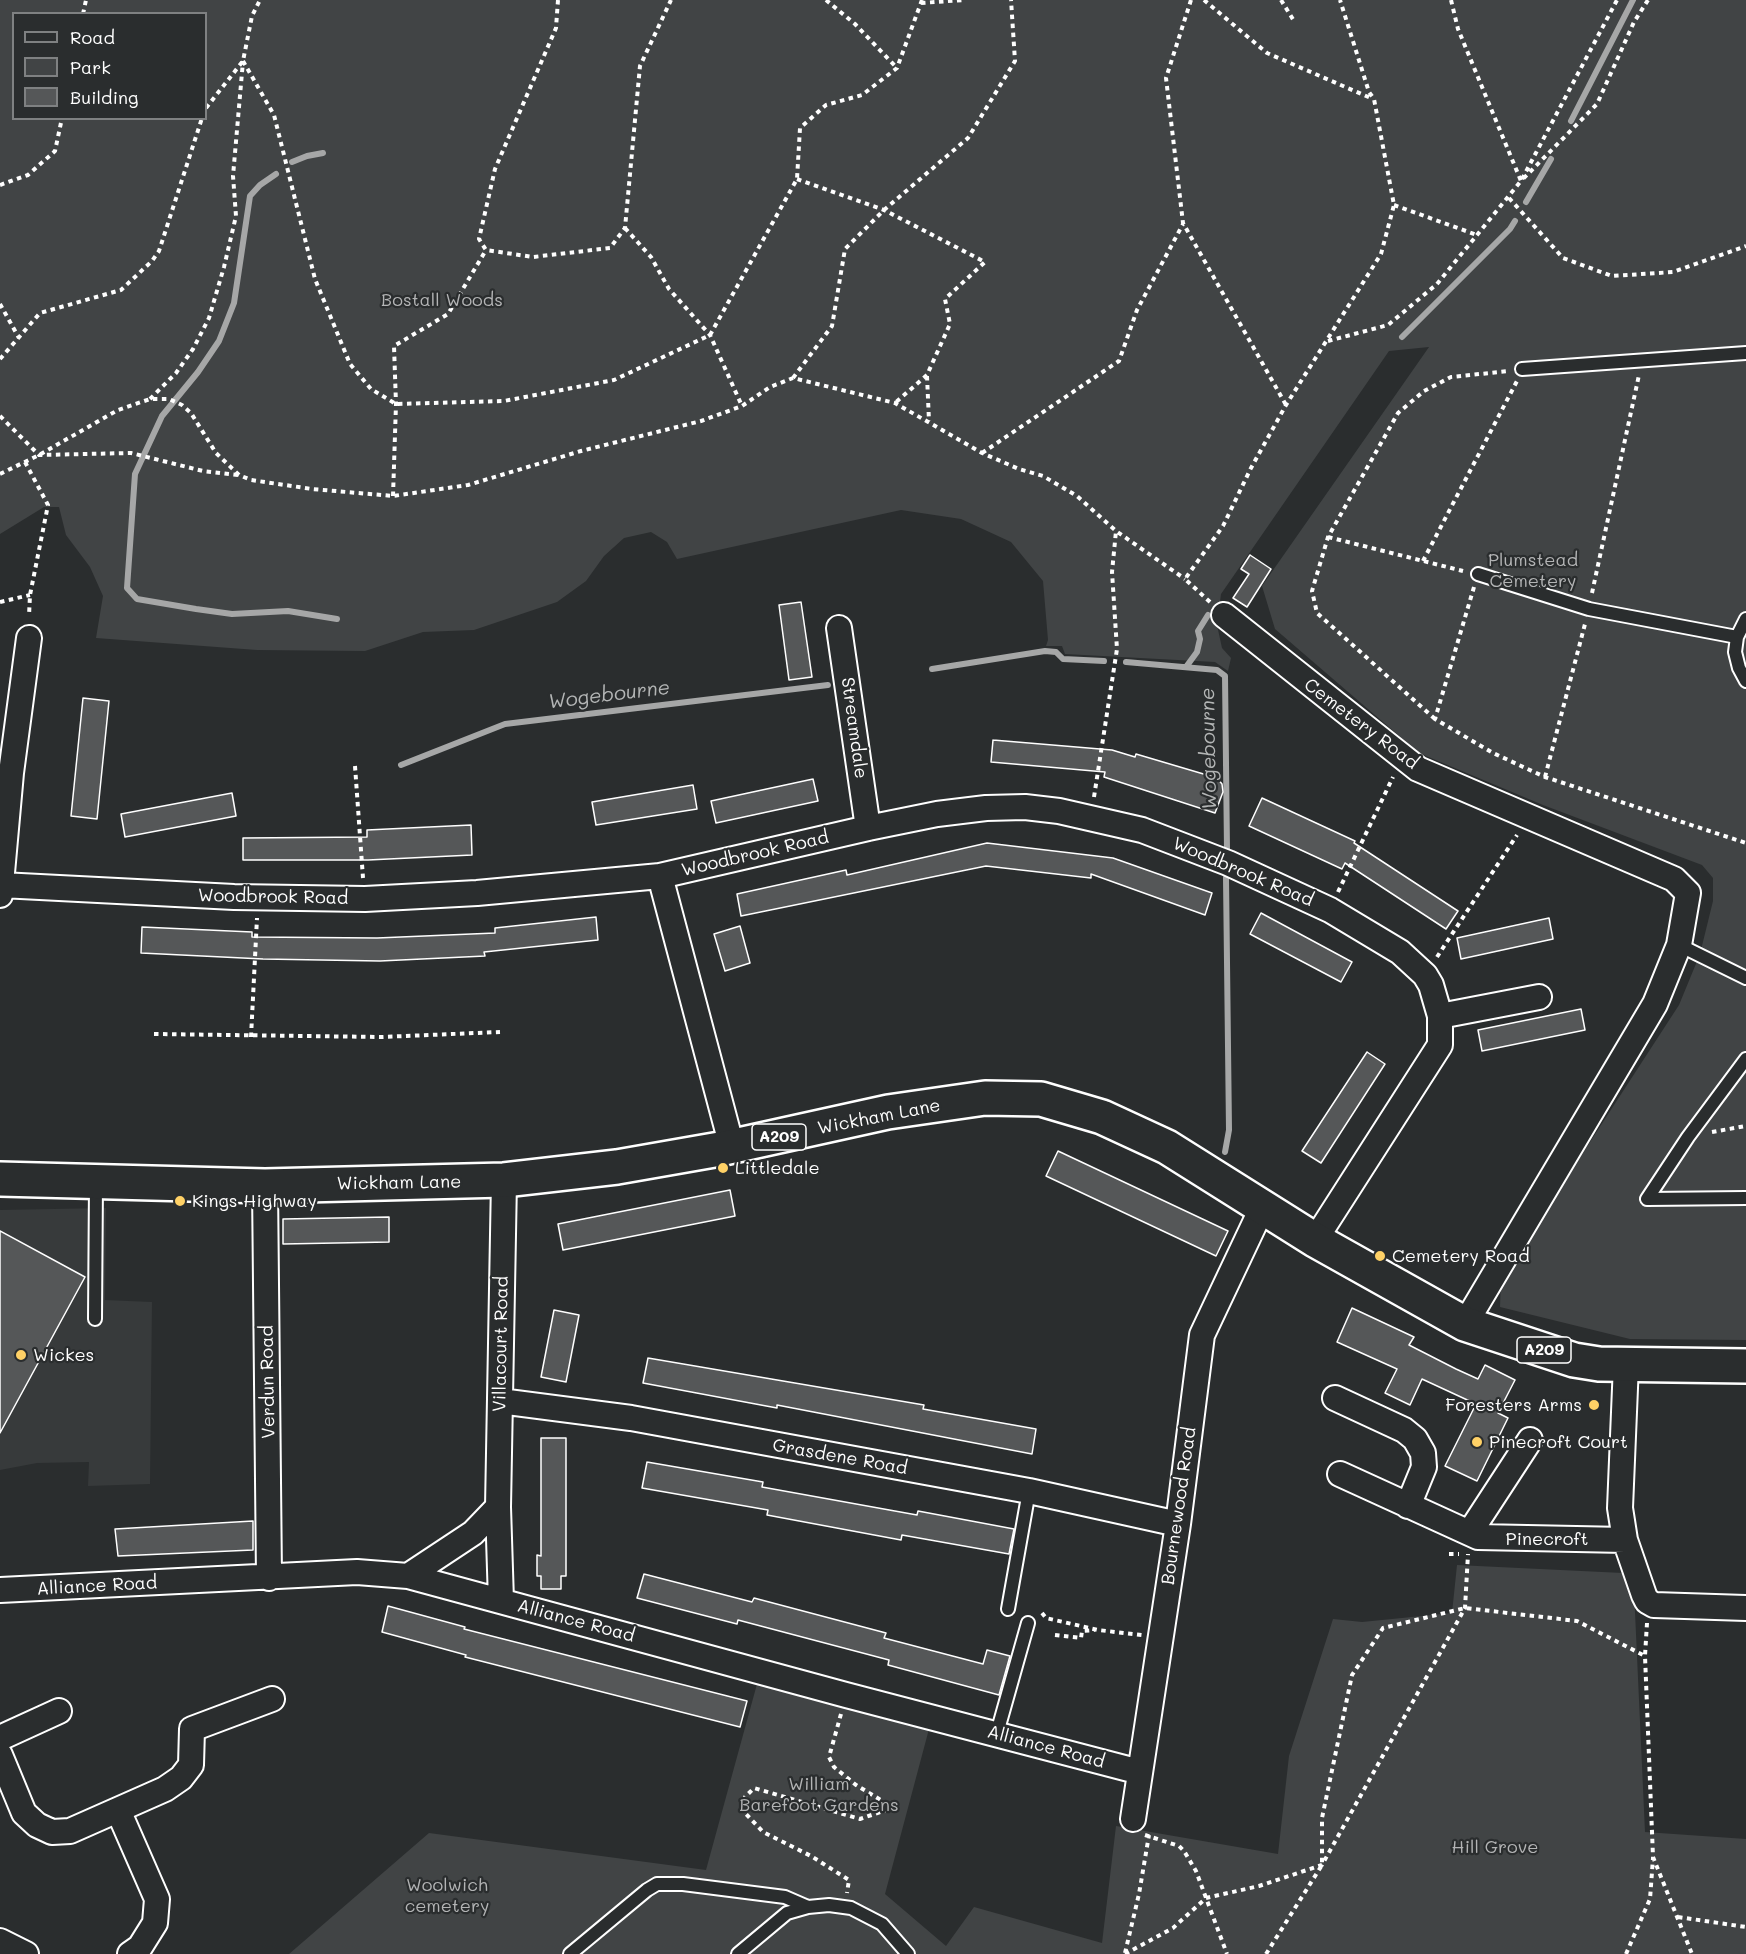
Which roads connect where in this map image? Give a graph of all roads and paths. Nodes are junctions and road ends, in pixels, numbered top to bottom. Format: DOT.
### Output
graph roads {
  1 [pos="260,0"];
  2 [pos="558,0"];
  3 [pos="671,0"];
  4 [pos="826,0"];
  5 [pos="964,0"];
  6 [pos="1011,0"];
  7 [pos="1191,0"];
  8 [pos="1204,0"];
  9 [pos="1281,0"];
  10 [pos="1340,0"];
  11 [pos="1451,0"];
  12 [pos="1617,0"];
  13 [pos="1648,0"];
  14 [pos="921,2"];
  15 [pos="1294,21"];
  16 [pos="243,62"];
  17 [pos="897,68"];
  18 [pos="1374,99"];
  19 [pos="207,107"];
  20 [pos="62,120"];
  21 [pos="201,120"];
  22 [pos="797,179"];
  23 [pos="1521,181"];
  24 [pos="0,185"];
  25 [pos="1509,198"];
  26 [pos="1394,205"];
  27 [pos="884,210"];
  28 [pos="1183,223"];
  29 [pos="625,228"];
  30 [pos="1477,235"];
  31 [pos="1746,246"];
  32 [pos="486,250"];
  33 [pos="0,304"];
  34 [pos="710,335"];
  35 [pos="19,338"];
  36 [pos="1328,341"];
  37 [pos="1746,353"];
  38 [pos="0,359"];
  39 [pos="1642,361"];
  40 [pos="1522,369"];
  41 [pos="927,375"];
  42 [pos="793,378"];
  43 [pos="150,399"];
  44 [pos="895,403"];
  45 [pos="396,404"];
  46 [pos="1286,405"];
  47 [pos="742,406"];
  48 [pos="0,416"];
  49 [pos="929,421"];
  50 [pos="982,453"];
  51 [pos="39,455"];
  52 [pos="25,462"];
  53 [pos="0,474"];
  54 [pos="239,475"];
  55 [pos="393,496"];
  56 [pos="1116,531"];
  57 [pos="1328,537"];
  58 [pos="1423,561"];
  59 [pos="1478,574"];
  60 [pos="1185,579"];
  61 [pos="30,595"];
  62 [pos="0,602"];
  63 [pos="1589,609"];
  64 [pos="1224,615"];
  65 [pos="1746,619"];
  66 [pos="839,628"];
  67 [pos="1737,637"];
  68 [pos="29,638"];
  69 [pos="1746,681"];
  70 [pos="1436,719"];
  71 [pos="1402,757"];
  72 [pos="356,766"];
  73 [pos="6,773"];
  74 [pos="1545,777"];
  75 [pos="1529,817"];
  76 [pos="1090,818"];
  77 [pos="868,828"];
  78 [pos="1746,843"];
  79 [pos="660,876"];
  80 [pos="1,890"];
  81 [pos="258,897"];
  82 [pos="365,899"];
  83 [pos="1330,910"];
  84 [pos="1679,945"];
  85 [pos="1425,975"];
  86 [pos="1746,978"];
  87 [pos="1539,997"];
  88 [pos="1440,1016"];
  89 [pos="500,1032"];
  90 [pos="154,1034"];
  91 [pos="251,1037"];
  92 [pos="1746,1059"];
  93 [pos="1746,1126"];
  94 [pos="1688,1137"];
  95 [pos="732,1147"];
  96 [pos="0,1179"];
  97 [pos="504,1180"];
  98 [pos="96,1183"];
  99 [pos="265,1186"];
  100 [pos="1746,1198"];
  101 [pos="1263,1206"];
  102 [pos="1315,1240"];
  103 [pos="95,1319"];
  104 [pos="1465,1324"];
  105 [pos="1626,1364"];
  106 [pos="1746,1366"];
  107 [pos="1335,1398"];
  108 [pos="500,1401"];
  109 [pos="1530,1440"];
  110 [pos="1340,1474"];
  111 [pos="1029,1491"];
  112 [pos="1408,1506"];
  113 [pos="498,1507"];
  114 [pos="1178,1524"];
  115 [pos="1625,1540"];
  116 [pos="1469,1543"];
  117 [pos="408,1576"];
  118 [pos="269,1578"];
  119 [pos="0,1590"];
  120 [pos="501,1600"];
  121 [pos="1465,1608"];
  122 [pos="1746,1608"];
  123 [pos="1008,1609"];
  124 [pos="1038,1610"];
  125 [pos="1647,1612"];
  126 [pos="1028,1623"];
  127 [pos="1098,1630"];
  128 [pos="1055,1635"];
  129 [pos="1160,1637"];
  130 [pos="1646,1656"];
  131 [pos="846,1695"];
  132 [pos="273,1699"];
  133 [pos="59,1710"];
  134 [pos="997,1733"];
  135 [pos="0,1738"];
  136 [pos="0,1755"];
  137 [pos="1140,1772"];
  138 [pos="118,1810"];
  139 [pos="1140,1829"];
  140 [pos="1653,1857"];
  141 [pos="1322,1865"];
  142 [pos="1206,1898"];
  143 [pos="808,1907"];
  144 [pos="1677,1917"];
  145 [pos="1746,1927"];
  146 [pos="0,1941"];
  147 [pos="26,1954"];
  148 [pos="130,1954"];
  149 [pos="570,1954"];
  150 [pos="738,1954"];
  151 [pos="908,1954"];
  152 [pos="1125,1954"];
  153 [pos="1227,1954"];
  154 [pos="1266,1954"];
  155 [pos="1626,1954"];
  156 [pos="1692,1954"];
  1 -- 16 [label="path"];
  2 -- 32 [label="path"];
  3 -- 29 [label="path"];
  4 -- 17 [label="path"];
  5 -- 14 [label="path"];
  6 -- 27 [label="path"];
  7 -- 28 [label="path"];
  8 -- 18 [label="path"];
  9 -- 15 [label="path"];
  10 -- 18 [label="path"];
  11 -- 23 [label="path"];
  12 -- 23 [label="path"];
  13 -- 23 [label="path"];
  14 -- 17 [label="path"];
  16 -- 19 [label="path"];
  16 -- 43 [label="path"];
  16 -- 45 [label="path"];
  17 -- 22 [label="path"];
  18 -- 26 [label="path"];
  20 -- 24 [label="path"];
  21 -- 35 [label="path"];
  22 -- 27 [label="path"];
  22 -- 34 [label="path"];
  23 -- 25 [label="path"];
  25 -- 30 [label="path"];
  25 -- 31 [label="path"];
  26 -- 30 [label="path"];
  26 -- 36 [label="path"];
  27 -- 41 [label="path"];
  27 -- 42 [label="path"];
  28 -- 46 [label="path"];
  28 -- 50 [label="path"];
  29 -- 32 [label="path"];
  29 -- 34 [label="path"];
  30 -- 36 [label="path"];
  32 -- 45 [label="path"];
  33 -- 35 [label="path"];
  34 -- 45 [label="path"];
  34 -- 47 [label="path"];
  35 -- 38 [label="path"];
  36 -- 46 [label="path"];
  37 -- 39 [label="lane"];
  39 -- 40 [label="lane"];
  39 -- 63 [label="path"];
  40 -- 57 [label="path"];
  40 -- 58 [label="path"];
  41 -- 44 [label="path"];
  41 -- 49 [label="path"];
  42 -- 44 [label="path"];
  42 -- 47 [label="path"];
  43 -- 51 [label="path"];
  43 -- 54 [label="path"];
  44 -- 49 [label="path"];
  45 -- 55 [label="path"];
  46 -- 60 [label="path"];
  47 -- 55 [label="path"];
  48 -- 51 [label="path"];
  49 -- 50 [label="path"];
  50 -- 56 [label="path"];
  51 -- 52 [label="path"];
  51 -- 54 [label="path"];
  52 -- 53 [label="path"];
  52 -- 61 [label="path"];
  54 -- 55 [label="path"];
  56 -- 60 [label="path"];
  56 -- 76 [label="path"];
  57 -- 58 [label="path"];
  57 -- 70 [label="path"];
  58 -- 59 [label="path"];
  59 -- 63 [label="lane"];
  59 -- 70 [label="path"];
  60 -- 64 [label="path"];
  61 -- 62 [label="path"];
  61 -- 68 [label="path"];
  63 -- 67 [label="lane"];
  63 -- 74 [label="path"];
  64 -- 71 [label="street, Cemetery Road"];
  65 -- 67 [label="lane"];
  66 -- 77 [label="street, Streamdale"];
  67 -- 69 [label="lane"];
  68 -- 73 [label="street"];
  70 -- 74 [label="path"];
  71 -- 75 [label="street, Cemetery Road"];
  71 -- 83 [label="path"];
  72 -- 82 [label="path"];
  73 -- 80 [label="street"];
  74 -- 78 [label="path"];
  75 -- 84 [label="street, Cemetery Road"];
  75 -- 85 [label="path"];
  76 -- 77 [label="street, Woodbrook Road"];
  76 -- 83 [label="street, Woodbrook Road"];
  77 -- 79 [label="street, Woodbrook Road"];
  79 -- 82 [label="street, Woodbrook Road"];
  79 -- 95 [label="street"];
  80 -- 81 [label="street, Woodbrook Road"];
  81 -- 82 [label="street, Woodbrook Road"];
  81 -- 91 [label="path"];
  83 -- 85 [label="street, Woodbrook Road"];
  84 -- 86 [label="lane"];
  84 -- 104 [label="street, Cemetery Road"];
  85 -- 88 [label="street, Woodbrook Road"];
  87 -- 88 [label="street"];
  88 -- 102 [label="street, Woodbrook Road"];
  89 -- 91 [label="path"];
  90 -- 91 [label="path"];
  92 -- 94 [label="lane"];
  93 -- 94 [label="path"];
  94 -- 100 [label="lane"];
  95 -- 97 [label="main road, Wickham Lane / A209"];
  95 -- 101 [label="main road, Wickham Lane / A209"];
  96 -- 98 [label="main road, Wickham Lane / A209"];
  97 -- 99 [label="main road, Wickham Lane / A209"];
  97 -- 108 [label="street, Villacourt Road"];
  98 -- 99 [label="main road, Wickham Lane / A209"];
  98 -- 103 [label="lane"];
  99 -- 118 [label="street, Verdun Road"];
  101 -- 102 [label="main road, Wickham Lane / A209"];
  101 -- 114 [label="street, Bournewood Road"];
  102 -- 104 [label="main road, Wickham Lane / A209"];
  104 -- 105 [label="main road, Wickham Lane / A209"];
  105 -- 106 [label="main road, A209"];
  105 -- 115 [label="street"];
  107 -- 112 [label="street"];
  108 -- 111 [label="street, Grasdene Road"];
  108 -- 113 [label="street, Villacourt Road"];
  109 -- 116 [label="street"];
  110 -- 112 [label="street, Pinecroft"];
  111 -- 114 [label="street, Grasdene Road"];
  111 -- 123 [label="lane"];
  112 -- 116 [label="street, Pinecroft"];
  113 -- 117 [label="street"];
  113 -- 120 [label="street, Villacourt Road"];
  114 -- 129 [label="street, Bournewood Road"];
  115 -- 116 [label="street, Pinecroft"];
  115 -- 122 [label="street"];
  116 -- 121 [label="path"];
  117 -- 118 [label="street, Alliance Road"];
  117 -- 120 [label="street, Alliance Road"];
  118 -- 119 [label="street, Alliance Road"];
  120 -- 131 [label="street, Alliance Road"];
  121 -- 130 [label="path"];
  121 -- 141 [label="path"];
  121 -- 141 [label="path"];
  124 -- 127 [label="path"];
  125 -- 130 [label="path"];
  126 -- 134 [label="lane"];
  127 -- 128 [label="path"];
  127 -- 129 [label="path"];
  129 -- 137 [label="street, Bournewood Road"];
  130 -- 140 [label="path"];
  131 -- 134 [label="street, Alliance Road"];
  131 -- 143 [label="path"];
  132 -- 138 [label="street"];
  133 -- 135 [label="street"];
  134 -- 137 [label="street, Alliance Road"];
  136 -- 138 [label="street"];
  137 -- 139 [label="street, Bournewood Road"];
  138 -- 148 [label="street"];
  139 -- 142 [label="path"];
  139 -- 152 [label="path"];
  140 -- 144 [label="path"];
  140 -- 155 [label="path"];
  141 -- 142 [label="path"];
  141 -- 154 [label="path"];
  142 -- 152 [label="path"];
  142 -- 153 [label="path"];
  143 -- 149 [label="lane"];
  143 -- 150 [label="lane"];
  143 -- 151 [label="lane"];
  144 -- 145 [label="path"];
  144 -- 156 [label="path"];
  146 -- 147 [label="street"];
}
